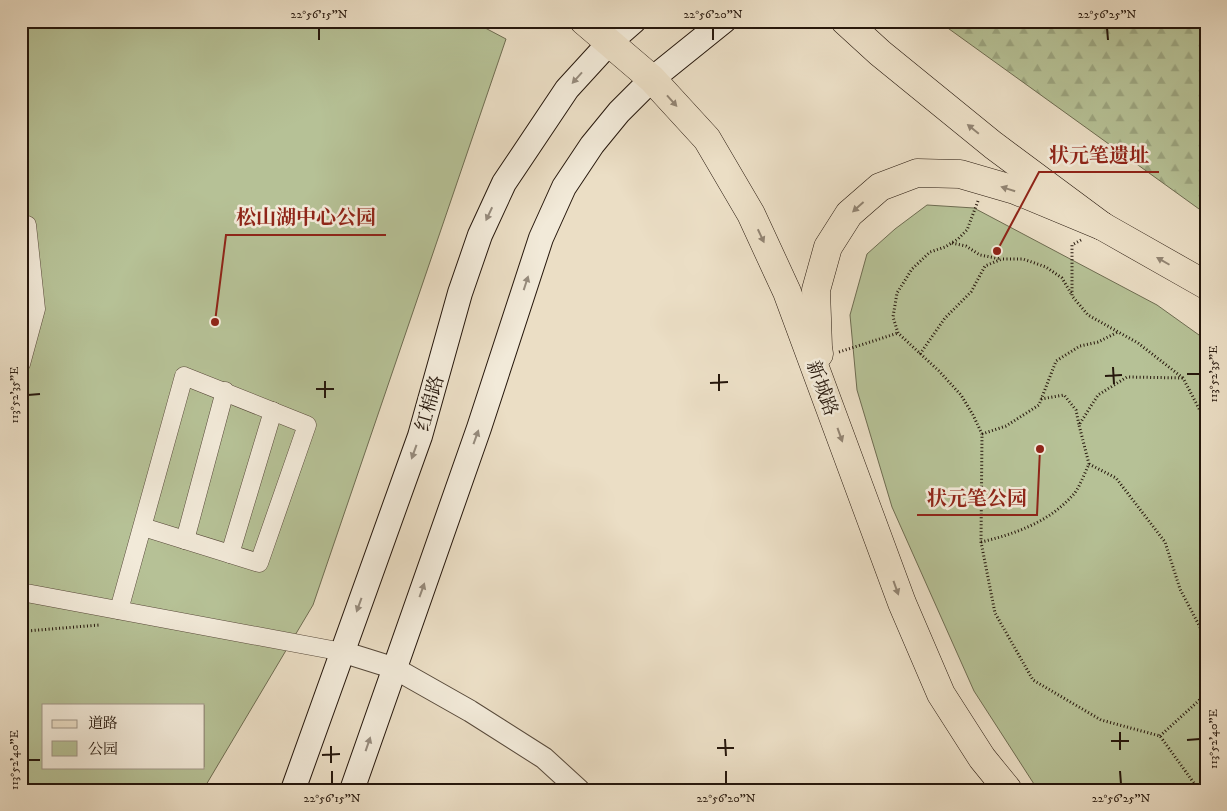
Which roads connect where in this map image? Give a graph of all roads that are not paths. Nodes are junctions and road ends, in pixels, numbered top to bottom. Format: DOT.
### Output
graph roads {
  1 [pos="584,21"];
  2 [pos="634,21"];
  3 [pos="724,21"];
  4 [pos="845,21"];
  5 [pos="610,42"];
  6 [pos="652,79"];
  7 [pos="21,223"];
  8 [pos="1102,226"];
  9 [pos="1206,285"];
  10 [pos="21,364"];
  11 [pos="225,391"];
  12 [pos="830,406"];
  13 [pos="273,411"];
  14 [pos="143,528"];
  15 [pos="185,540"];
  16 [pos="230,554"];
  17 [pos="21,592"];
  18 [pos="119,610"];
  19 [pos="342,652"];
  20 [pos="394,668"];
  21 [pos="293,790"];
  22 [pos="352,790"];
  23 [pos="579,790"];
  24 [pos="1008,790"];
  1 -- 5 [label="main road, 新城路"];
  2 -- 5 [label="main road, 红棉路"];
  3 -- 6 [label="main road"];
  8 -- 4 [label="main road, one-way"];
  5 -- 6 [label="main road, 新城路"];
  5 -- 19 [label="main road, 红棉路, one-way"];
  6 -- 12 [label="main road, 新城路, one-way"];
  20 -- 6 [label="main road, one-way"];
  7 -- 10 [label="street"];
  9 -- 8 [label="main road, one-way"];
  8 -- 12 [label="main road, one-way"];
  11 -- 13 [label="street"];
  11 -- 14 [label="street"];
  11 -- 15 [label="street"];
  12 -- 24 [label="main road, 新城路, one-way"];
  13 -- 16 [label="street"];
  13 -- 16 [label="street"];
  14 -- 15 [label="street"];
  14 -- 18 [label="street"];
  15 -- 16 [label="street"];
  17 -- 18 [label="street"];
  18 -- 19 [label="street"];
  19 -- 20 [label="street"];
  19 -- 21 [label="main road, 红棉路"];
  22 -- 20 [label="main road, one-way"];
  20 -- 23 [label="street"];
}
